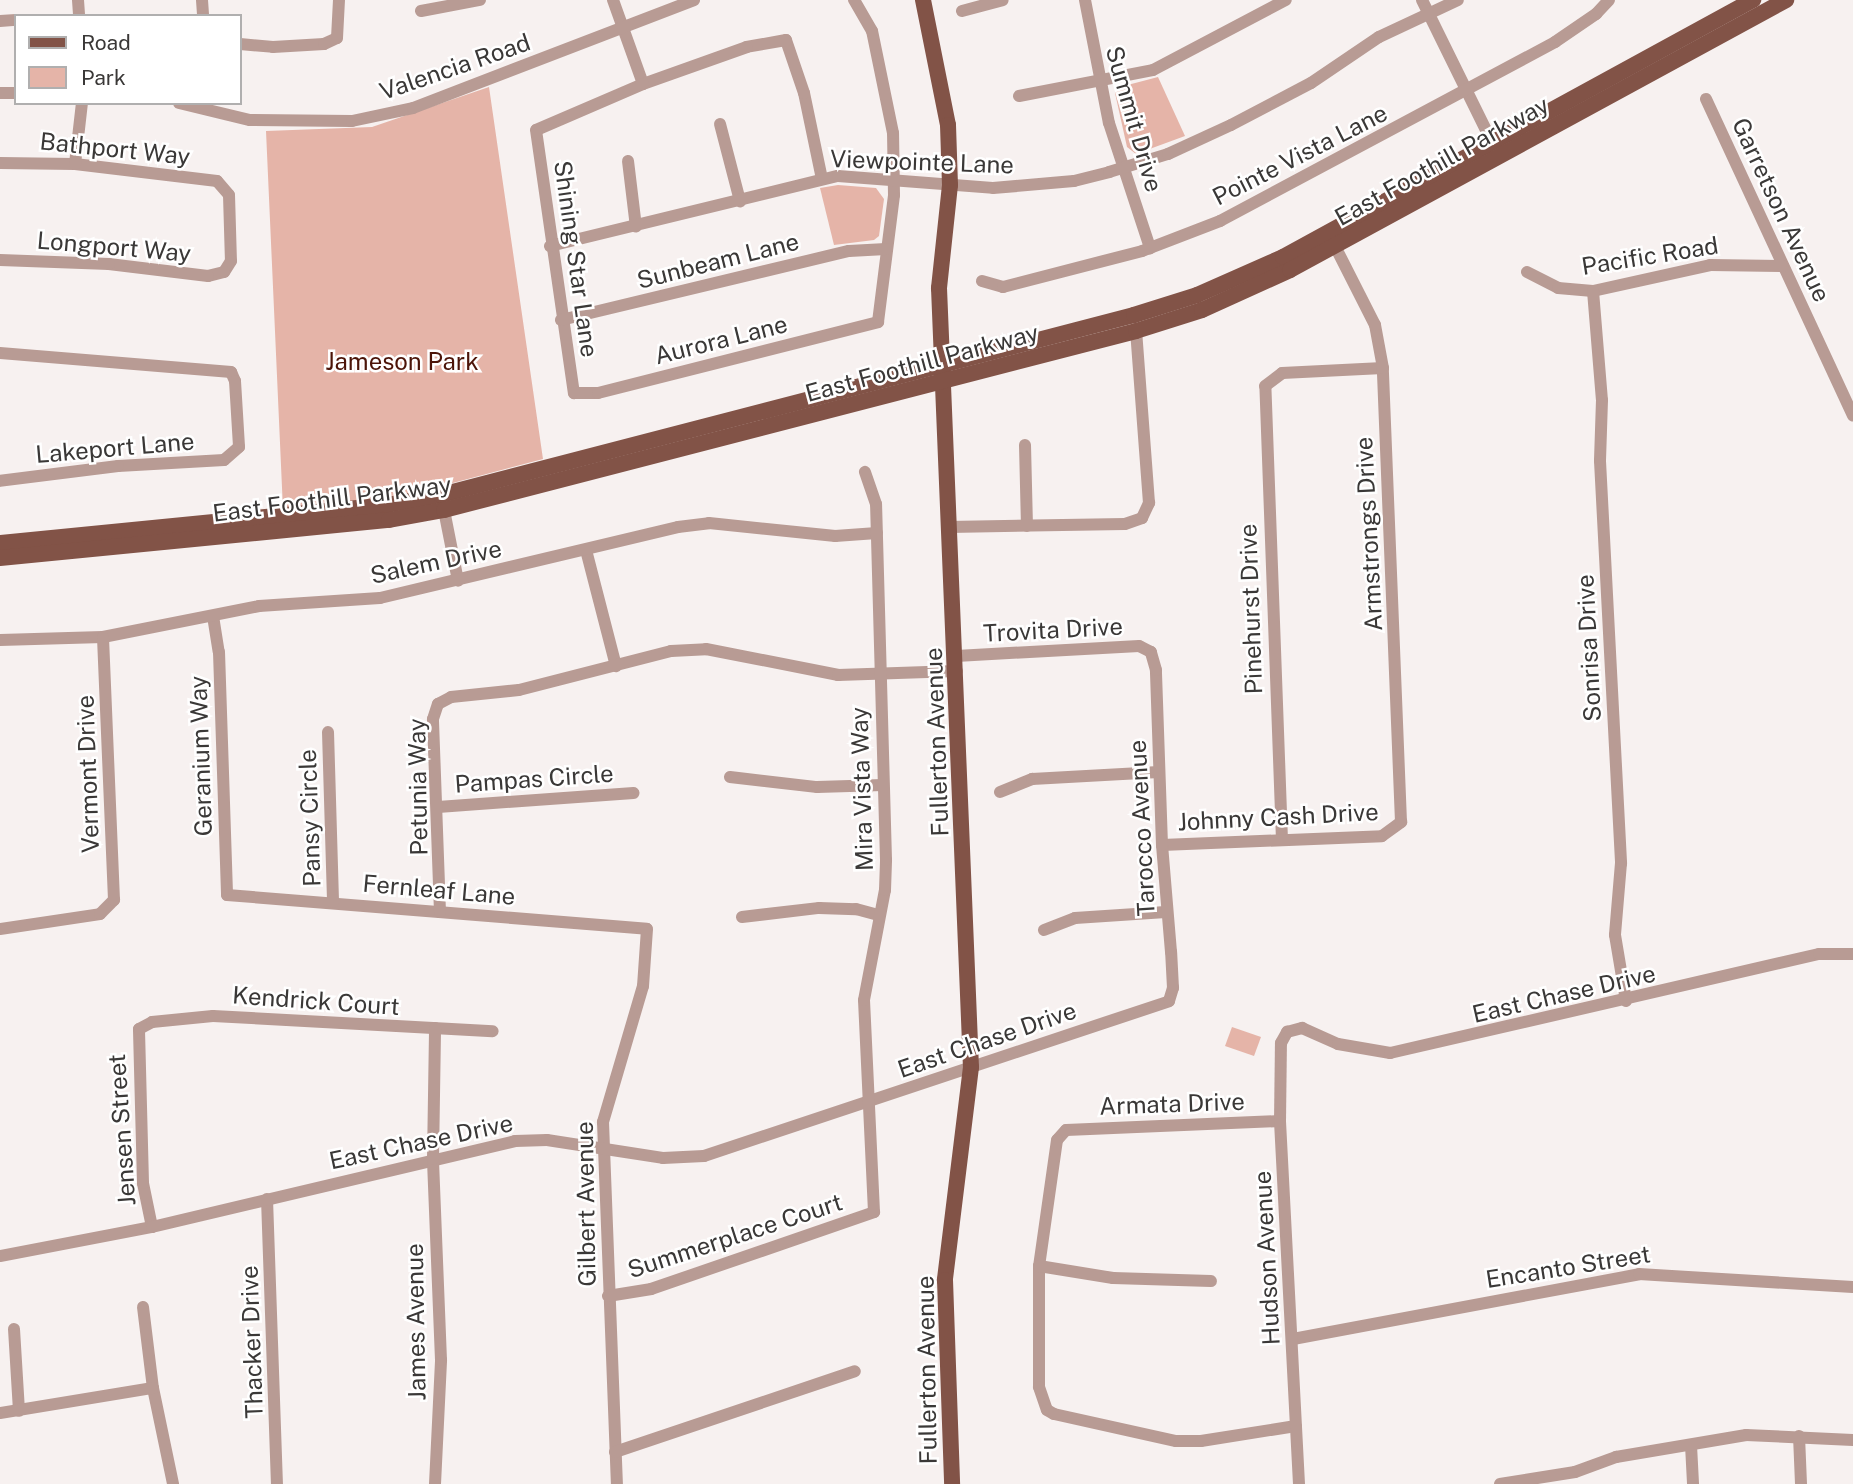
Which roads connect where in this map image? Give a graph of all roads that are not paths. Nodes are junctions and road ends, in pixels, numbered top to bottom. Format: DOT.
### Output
graph roads {
  1 [pos="340,0"];
  2 [pos="480,0"];
  3 [pos="612,0"];
  4 [pos="694,0"];
  5 [pos="854,0"];
  6 [pos="923,0"];
  7 [pos="1003,0"];
  8 [pos="1085,0"];
  9 [pos="1286,0"];
  10 [pos="1422,0"];
  11 [pos="1458,0"];
  12 [pos="1609,0"];
  13 [pos="1753,0"];
  14 [pos="1786,0"];
  15 [pos="421,11"];
  16 [pos="962,11"];
  17 [pos="1429,14"];
  18 [pos="621,29"];
  19 [pos="242,44"];
  20 [pos="1099,81"];
  21 [pos="643,83"];
  22 [pos="1465,92"];
  23 [pos="1019,96"];
  24 [pos="1706,99"];
  25 [pos="82,105"];
  26 [pos="198,105"];
  27 [pos="720,124"];
  28 [pos="1493,142"];
  29 [pos="628,161"];
  30 [pos="0,163"];
  31 [pos="75,164"];
  32 [pos="1123,167"];
  33 [pos="822,179"];
  34 [pos="894,181"];
  35 [pos="950,185"];
  36 [pos="740,201"];
  37 [pos="636,228"];
  38 [pos="550,246"];
  39 [pos="1335,246"];
  40 [pos="1150,248"];
  41 [pos="886,249"];
  42 [pos="0,260"];
  43 [pos="1783,266"];
  44 [pos="224,272"];
  45 [pos="1527,272"];
  46 [pos="982,281"];
  47 [pos="1593,291"];
  48 [pos="561,320"];
  49 [pos="1136,331"];
  50 [pos="0,354"];
  51 [pos="1383,368"];
  52 [pos="941,374"];
  53 [pos="574,393"];
  54 [pos="1853,415"];
  55 [pos="1025,445"];
  56 [pos="865,472"];
  57 [pos="0,481"];
  58 [pos="444,510"];
  59 [pos="1027,526"];
  60 [pos="949,527"];
  61 [pos="877,533"];
  62 [pos="0,542"];
  63 [pos="586,551"];
  64 [pos="0,558"];
  65 [pos="458,581"];
  66 [pos="213,615"];
  67 [pos="103,636"];
  68 [pos="0,640"];
  69 [pos="1151,652"];
  70 [pos="957,664"];
  71 [pos="616,666"];
  72 [pos="879,673"];
  73 [pos="438,704"];
  74 [pos="328,732"];
  75 [pos="1160,772"];
  76 [pos="730,777"];
  77 [pos="883,785"];
  78 [pos="1000,792"];
  79 [pos="633,793"];
  80 [pos="438,807"];
  81 [pos="1397,829"];
  82 [pos="1282,840"];
  83 [pos="1161,845"];
  84 [pos="227,895"];
  85 [pos="333,902"];
  86 [pos="440,912"];
  87 [pos="1166,912"];
  88 [pos="880,915"];
  89 [pos="742,917"];
  90 [pos="0,929"];
  91 [pos="647,929"];
  92 [pos="1044,930"];
  93 [pos="1853,954"];
  94 [pos="1169,1001"];
  95 [pos="1626,1001"];
  96 [pos="435,1028"];
  97 [pos="139,1029"];
  98 [pos="493,1031"];
  99 [pos="1287,1032"];
  100 [pos="971,1067"];
  101 [pos="870,1103"];
  102 [pos="1280,1121"];
  103 [pos="604,1149"];
  104 [pos="433,1159"];
  105 [pos="267,1199"];
  106 [pos="874,1212"];
  107 [pos="152,1227"];
  108 [pos="0,1256"];
  109 [pos="1039,1266"];
  110 [pos="1211,1281"];
  111 [pos="1853,1287"];
  112 [pos="608,1296"];
  113 [pos="143,1307"];
  114 [pos="14,1329"];
  115 [pos="1293,1339"];
  116 [pos="855,1371"];
  117 [pos="153,1388"];
  118 [pos="19,1410"];
  119 [pos="0,1413"];
  120 [pos="1296,1426"];
  121 [pos="1799,1436"];
  122 [pos="1853,1440"];
  123 [pos="1691,1445"];
  124 [pos="615,1452"];
  125 [pos="1575,1478"];
  126 [pos="173,1484"];
  127 [pos="277,1484"];
  128 [pos="435,1484"];
  129 [pos="617,1484"];
  130 [pos="953,1484"];
  131 [pos="1299,1484"];
  132 [pos="1500,1484"];
  133 [pos="1693,1484"];
  134 [pos="1801,1484"];
  1 -- 19 [label="street"];
  2 -- 15 [label="street"];
  3 -- 18 [label="street"];
  4 -- 18 [label="street, Valencia Road"];
  5 -- 34 [label="street"];
  6 -- 35 [label="main road, Fullerton Avenue"];
  7 -- 16 [label="street"];
  8 -- 20 [label="street, Summit Drive"];
  9 -- 20 [label="street"];
  10 -- 17 [label="street"];
  11 -- 17 [label="street, Viewpointe Lane"];
  12 -- 22 [label="street, Pointe Vista Lane"];
  13 -- 28 [label="main road, East Foothill Parkway"];
  14 -- 39 [label="main road, East Foothill Parkway"];
  17 -- 22 [label="street"];
  17 -- 32 [label="street, Viewpointe Lane"];
  18 -- 21 [label="street"];
  18 -- 26 [label="street, Valencia Road"];
  20 -- 23 [label="street"];
  20 -- 32 [label="street, Summit Drive"];
  21 -- 33 [label="street"];
  21 -- 38 [label="street, Shining Star Lane"];
  22 -- 28 [label="street"];
  22 -- 40 [label="street, Pointe Vista Lane"];
  24 -- 43 [label="street, Garretson Avenue"];
  25 -- 31 [label="street"];
  27 -- 36 [label="street"];
  28 -- 52 [label="main road, East Foothill Parkway"];
  29 -- 37 [label="street"];
  30 -- 31 [label="street, Bathport Way"];
  31 -- 44 [label="street, Bathport Way"];
  32 -- 35 [label="street, Viewpointe Lane"];
  32 -- 40 [label="street, Summit Drive"];
  33 -- 34 [label="street, Viewpointe Lane"];
  33 -- 36 [label="street, Viewpointe Lane"];
  34 -- 35 [label="street, Viewpointe Lane"];
  34 -- 41 [label="street"];
  35 -- 52 [label="main road, Fullerton Avenue"];
  36 -- 37 [label="street, Viewpointe Lane"];
  37 -- 38 [label="street, Viewpointe Lane"];
  38 -- 48 [label="street, Shining Star Lane"];
  39 -- 49 [label="main road, East Foothill Parkway"];
  39 -- 51 [label="street, Armstrongs Drive"];
  40 -- 46 [label="street, Pointe Vista Lane"];
  41 -- 48 [label="street, Sunbeam Lane"];
  41 -- 53 [label="street, Aurora Lane"];
  42 -- 44 [label="street, Longport Way"];
  43 -- 47 [label="street, Pacific Road"];
  43 -- 54 [label="street, Garretson Avenue"];
  45 -- 47 [label="street, Pacific Road"];
  47 -- 95 [label="street, Sonrisa Drive"];
  48 -- 53 [label="street, Shining Star Lane"];
  49 -- 52 [label="main road, East Foothill Parkway"];
  49 -- 59 [label="street"];
  50 -- 57 [label="street, Lakeport Lane"];
  51 -- 81 [label="street, Armstrongs Drive"];
  51 -- 82 [label="street, Pinehurst Drive"];
  52 -- 58 [label="main road, East Foothill Parkway"];
  52 -- 60 [label="main road, Fullerton Avenue"];
  52 -- 62 [label="main road, East Foothill Parkway"];
  55 -- 59 [label="street"];
  56 -- 61 [label="street, Mira Vista Way"];
  58 -- 64 [label="main road, East Foothill Parkway"];
  58 -- 65 [label="street"];
  59 -- 60 [label="street"];
  60 -- 70 [label="main road, Fullerton Avenue"];
  61 -- 63 [label="street, Salem Drive"];
  61 -- 72 [label="street, Mira Vista Way"];
  63 -- 65 [label="street, Salem Drive"];
  63 -- 71 [label="street"];
  65 -- 66 [label="street, Salem Drive"];
  66 -- 67 [label="street, Salem Drive"];
  66 -- 84 [label="street, Geranium Way"];
  67 -- 68 [label="street, Salem Drive"];
  67 -- 90 [label="street, Vermont Drive"];
  69 -- 70 [label="street, Trovita Drive"];
  69 -- 75 [label="street, Tarocco Avenue"];
  70 -- 72 [label="street, Trovita Drive"];
  70 -- 100 [label="main road, Fullerton Avenue"];
  71 -- 72 [label="street, Trovita Drive"];
  71 -- 73 [label="street, Trovita Drive"];
  72 -- 77 [label="street, Mira Vista Way"];
  73 -- 80 [label="street, Petunia Way"];
  74 -- 85 [label="street, Pansy Circle"];
  75 -- 78 [label="street"];
  75 -- 83 [label="street, Tarocco Avenue"];
  76 -- 77 [label="street"];
  77 -- 88 [label="street, Mira Vista Way"];
  79 -- 80 [label="street, Pampas Circle"];
  80 -- 86 [label="street, Petunia Way"];
  81 -- 82 [label="street, Johnny Cash Drive"];
  82 -- 83 [label="street, Johnny Cash Drive"];
  83 -- 87 [label="street, Tarocco Avenue"];
  84 -- 85 [label="street, Fernleaf Lane"];
  85 -- 86 [label="street, Fernleaf Lane"];
  86 -- 91 [label="street, Fernleaf Lane"];
  87 -- 92 [label="street"];
  87 -- 94 [label="street, Tarocco Avenue"];
  88 -- 89 [label="street"];
  88 -- 101 [label="street, Mira Vista Way"];
  91 -- 103 [label="street, Gilbert Avenue"];
  93 -- 95 [label="street, East Chase Drive"];
  94 -- 100 [label="street, East Chase Drive"];
  95 -- 99 [label="street, East Chase Drive"];
  96 -- 97 [label="street, Kendrick Court"];
  96 -- 98 [label="street, Kendrick Court"];
  96 -- 104 [label="street, James Avenue"];
  97 -- 107 [label="street, Jensen Street"];
  99 -- 102 [label="street, Hudson Avenue"];
  100 -- 101 [label="street, East Chase Drive"];
  100 -- 130 [label="main road, Fullerton Avenue"];
  101 -- 103 [label="street, East Chase Drive"];
  101 -- 106 [label="street, Mira Vista Way"];
  102 -- 109 [label="street, Armata Drive"];
  102 -- 115 [label="street, Hudson Avenue"];
  103 -- 104 [label="street, East Chase Drive"];
  103 -- 112 [label="street, Gilbert Avenue"];
  104 -- 105 [label="street, East Chase Drive"];
  104 -- 128 [label="street, James Avenue"];
  105 -- 107 [label="street, East Chase Drive"];
  105 -- 127 [label="street, Thacker Drive"];
  106 -- 112 [label="street, Summerplace Court"];
  107 -- 108 [label="street, East Chase Drive"];
  109 -- 110 [label="street"];
  109 -- 120 [label="street"];
  111 -- 115 [label="street, Encanto Street"];
  112 -- 124 [label="street, Gilbert Avenue"];
  113 -- 117 [label="street"];
  114 -- 118 [label="street"];
  115 -- 120 [label="street, Hudson Avenue"];
  116 -- 124 [label="street"];
  117 -- 118 [label="street"];
  117 -- 126 [label="street"];
  118 -- 119 [label="street"];
  120 -- 131 [label="street, Hudson Avenue"];
  121 -- 122 [label="street"];
  121 -- 123 [label="street"];
  121 -- 134 [label="street"];
  123 -- 125 [label="street"];
  123 -- 133 [label="street"];
  124 -- 129 [label="street, Gilbert Avenue"];
  125 -- 132 [label="street"];
}
